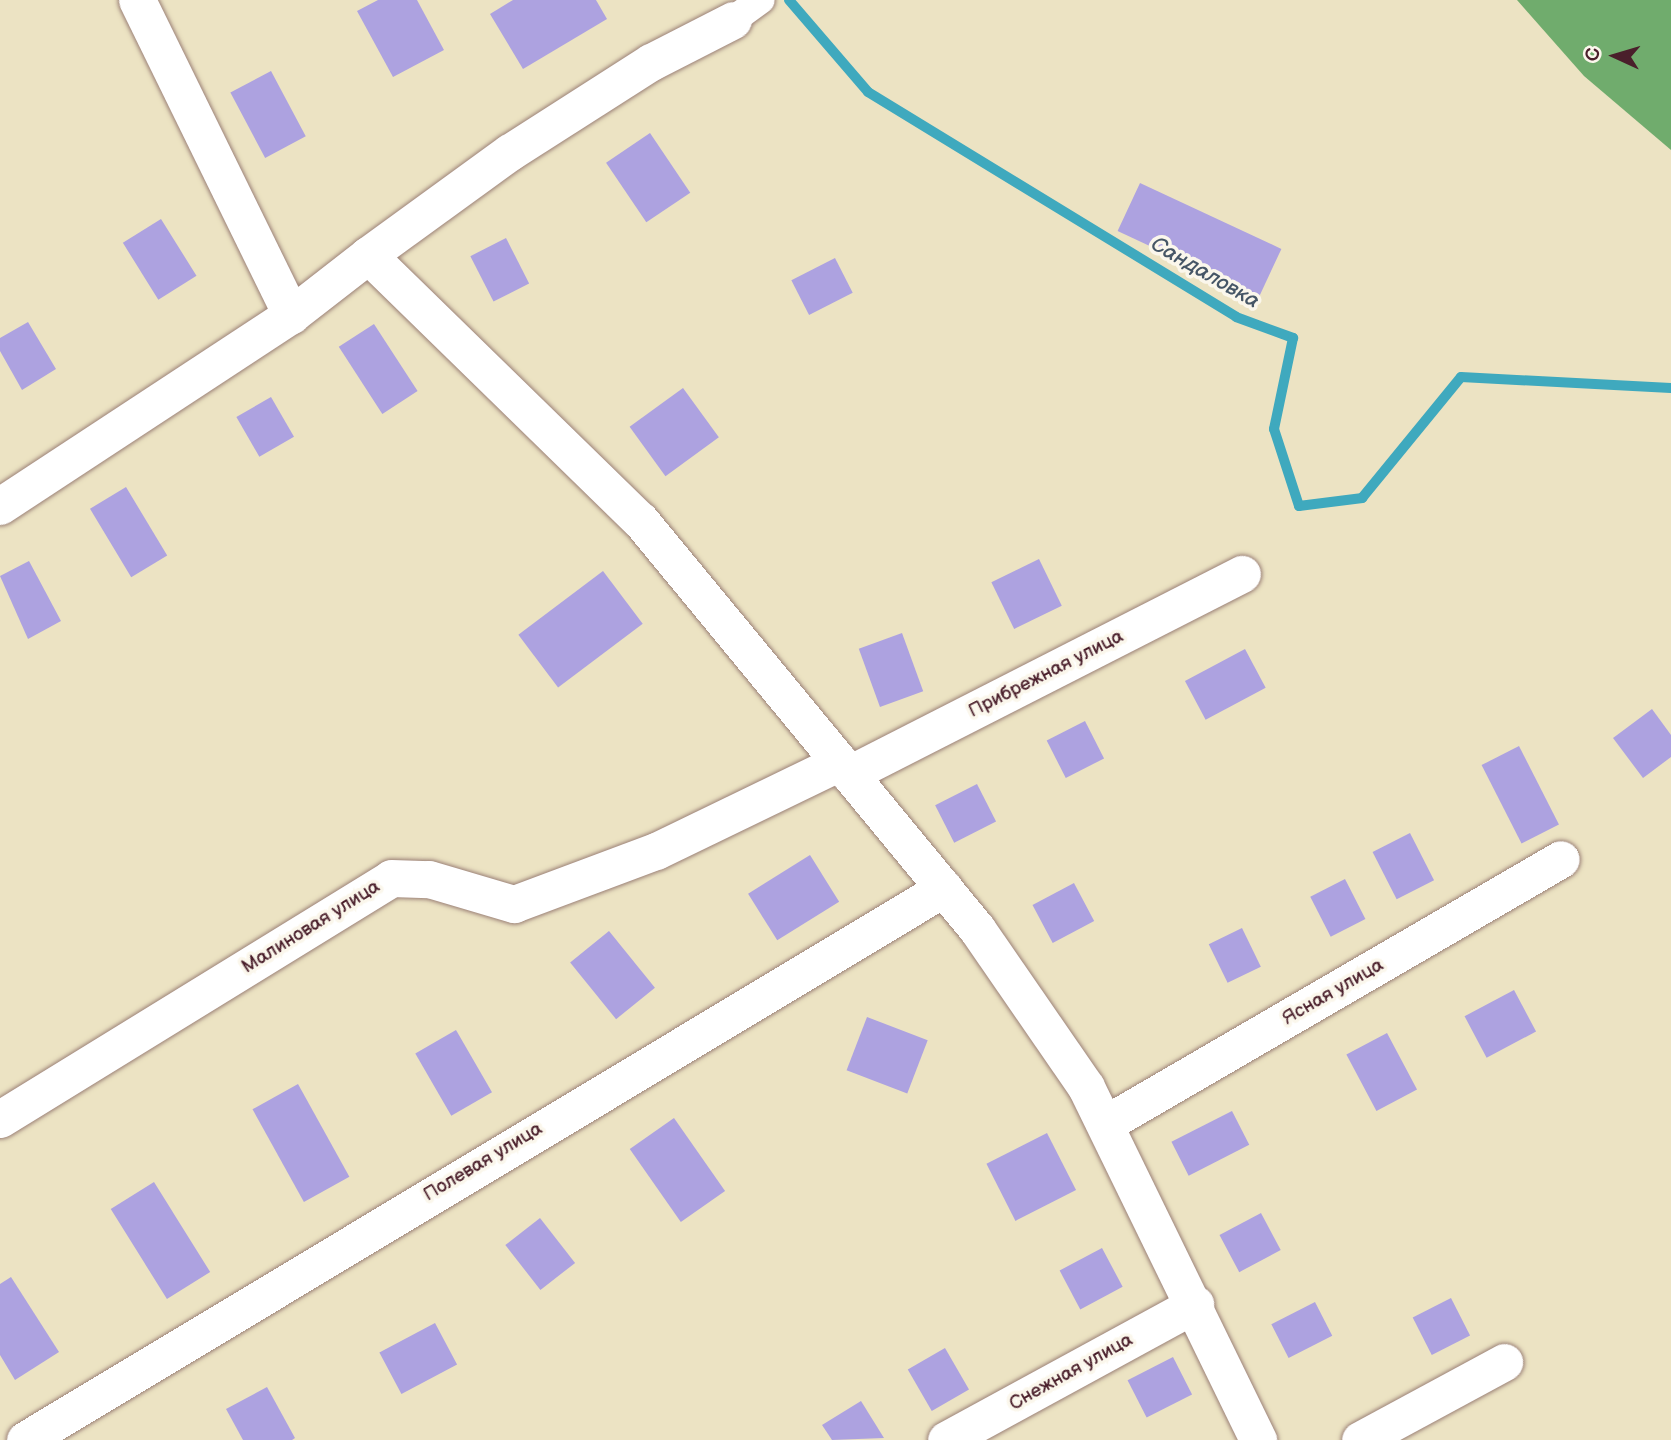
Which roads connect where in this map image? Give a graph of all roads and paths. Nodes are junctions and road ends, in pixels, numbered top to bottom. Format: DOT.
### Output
graph roads {
  1 [pos="137,0"];
  2 [pos="747,10"];
  3 [pos="368,255"];
  4 [pos="291,315"];
  5 [pos="0,506"];
  6 [pos="1242,574"];
  7 [pos="845,768"];
  8 [pos="1561,859"];
  9 [pos="944,888"];
  10 [pos="0,1119"];
  11 [pos="1105,1124"];
  12 [pos="1195,1304"];
  13 [pos="1504,1362"];
  14 [pos="25,1440"];
  15 [pos="946,1440"];
  16 [pos="1258,1440"];
  17 [pos="1360,1440"];
  1 -- 4 [label="street"];
  2 -- 3 [label="street"];
  3 -- 4 [label="street"];
  3 -- 7 [label="street"];
  4 -- 5 [label="street"];
  6 -- 7 [label="street, Прибрежная улица"];
  7 -- 9 [label="street"];
  7 -- 10 [label="street, Малиновая улица"];
  8 -- 11 [label="street, Ясная улица"];
  9 -- 11 [label="street"];
  9 -- 14 [label="street, Полевая улица"];
  11 -- 12 [label="street"];
  12 -- 15 [label="street, Снежная улица"];
  12 -- 16 [label="street"];
  13 -- 17 [label="street"];
}
